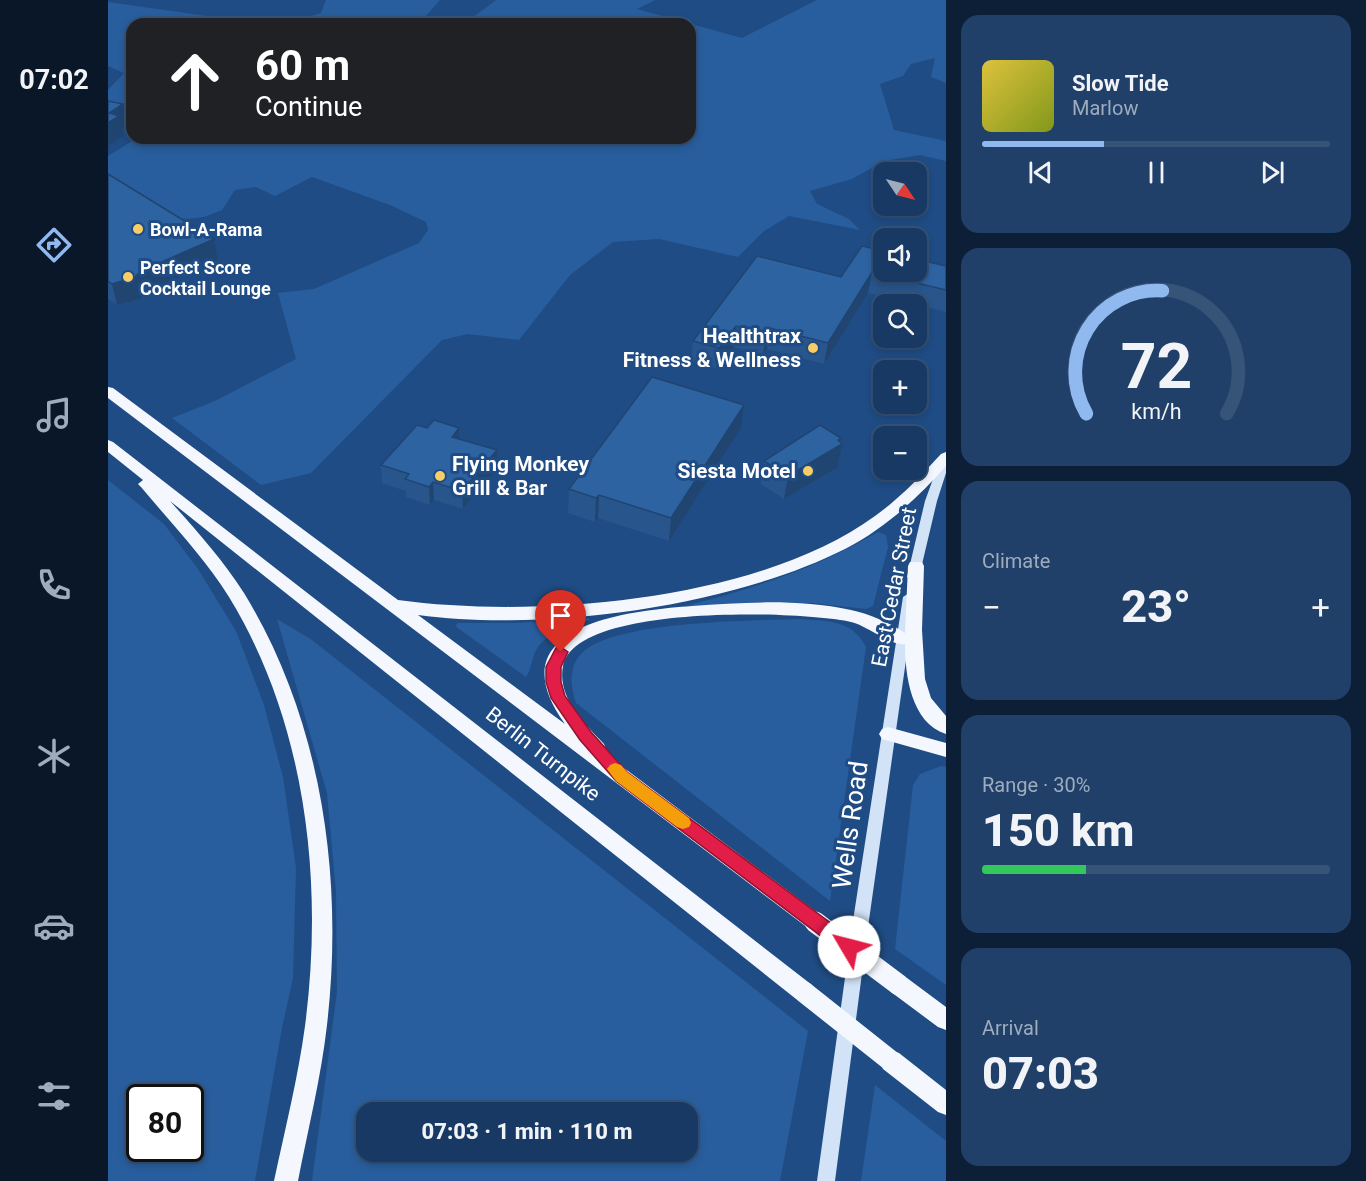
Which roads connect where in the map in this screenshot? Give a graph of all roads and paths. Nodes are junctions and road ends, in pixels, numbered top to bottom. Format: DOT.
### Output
graph roads {
  1 [pos="108,392"];
  2 [pos="114,449"];
  3 [pos="946,457"];
  4 [pos="916,566"];
  5 [pos="393,605"];
  6 [pos="635,611"];
  7 [pos="901,639"];
  8 [pos="894,690"];
  9 [pos="946,727"];
  10 [pos="888,734"];
  11 [pos="946,750"];
  12 [pos="622,777"];
  13 [pos="946,1020"];
  14 [pos="946,1104"];
  15 [pos="286,1181"];
  16 [pos="826,1181"];
  1 -- 5 [label="highway, Berlin Turnpike"];
  2 -- 14 [label="highway, Berlin Turnpike, bridge"];
  2 -- 15 [label="highway"];
  3 -- 4 [label="main road, East Cedar Street"];
  3 -- 6 [label="highway"];
  4 -- 7 [label="main road, East Cedar Street"];
  4 -- 9 [label="highway"];
  5 -- 6 [label="highway"];
  5 -- 12 [label="highway, Berlin Turnpike"];
  6 -- 7 [label="highway"];
  6 -- 12 [label="highway"];
  7 -- 8 [label="main road, East Cedar Street"];
  8 -- 10 [label="main road, Wells Road"];
  10 -- 11 [label="highway"];
  10 -- 16 [label="main road, Wells Road"];
  12 -- 13 [label="highway, Berlin Turnpike, bridge"];
}
